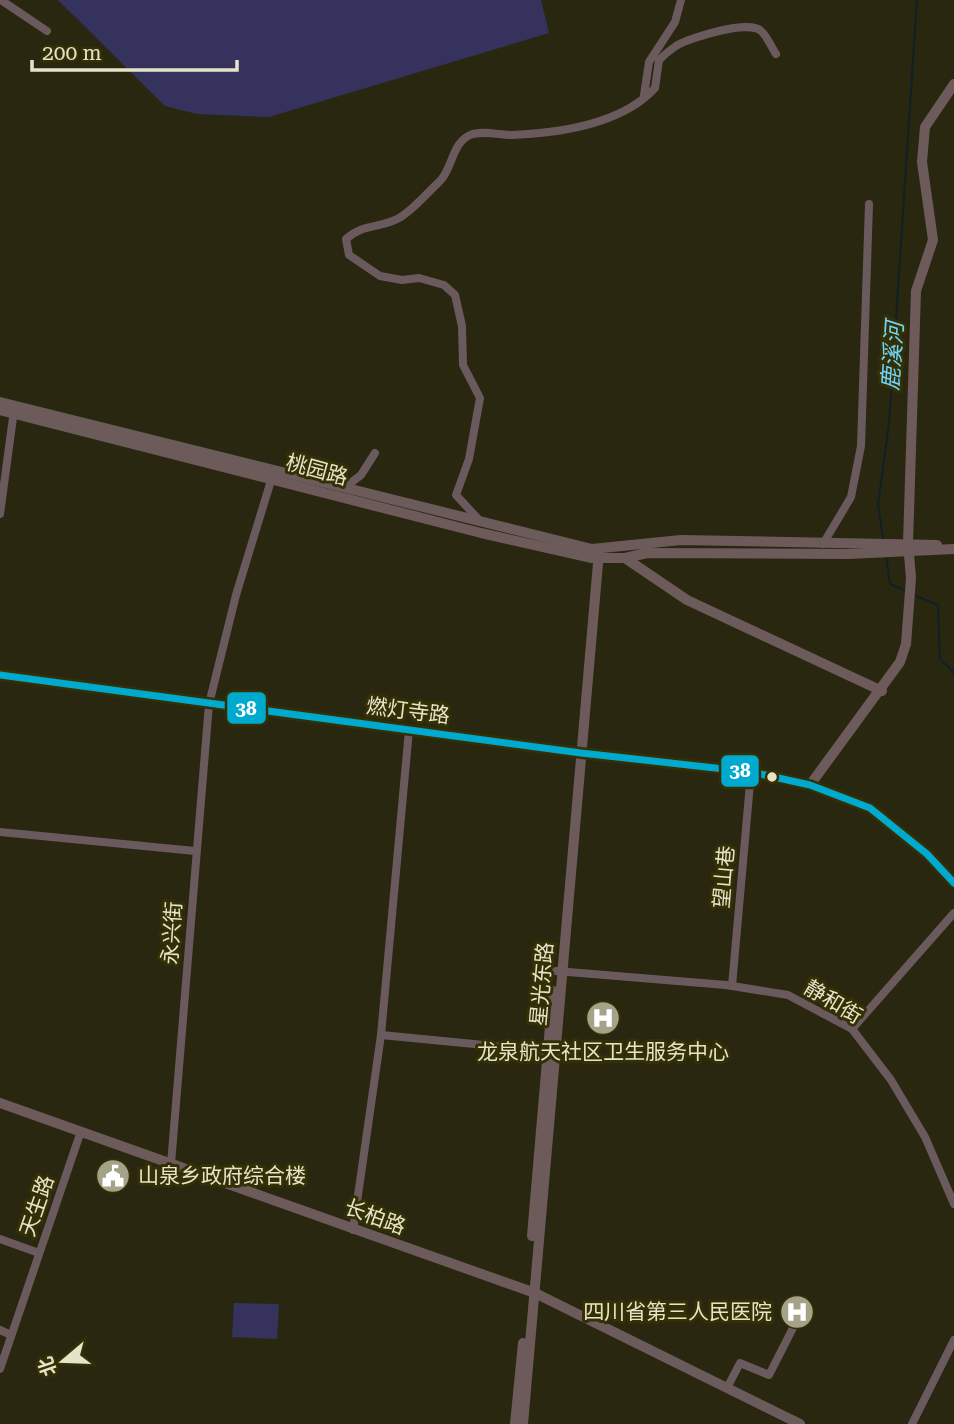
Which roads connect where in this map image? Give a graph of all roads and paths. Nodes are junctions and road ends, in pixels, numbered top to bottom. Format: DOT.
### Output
graph roads {
  1 [pos="1,0"];
  2 [pos="681,0"];
  3 [pos="47,31"];
  4 [pos="776,54"];
  5 [pos="954,84"];
  6 [pos="644,94"];
  7 [pos="869,204"];
  8 [pos="0,402"];
  9 [pos="0,410"];
  10 [pos="14,410"];
  11 [pos="375,453"];
  12 [pos="273,474"];
  13 [pos="344,488"];
  14 [pos="0,514"];
  15 [pos="483,524"];
  16 [pos="823,544"];
  17 [pos="910,548"];
  18 [pos="954,548"];
  19 [pos="847,549"];
  20 [pos="596,553"];
  21 [pos="625,558"];
  22 [pos="0,675"];
  23 [pos="882,691"];
  24 [pos="209,704"];
  25 [pos="409,730"];
  26 [pos="578,752"];
  27 [pos="751,772"];
  28 [pos="810,785"];
  29 [pos="0,832"];
  30 [pos="195,851"];
  31 [pos="954,883"];
  32 [pos="954,914"];
  33 [pos="559,971"];
  34 [pos="732,986"];
  35 [pos="852,1029"];
  36 [pos="381,1035"];
  37 [pos="547,1051"];
  38 [pos="0,1103"];
  39 [pos="80,1134"];
  40 [pos="171,1164"];
  41 [pos="954,1204"];
  42 [pos="353,1230"];
  43 [pos="0,1240"];
  44 [pos="39,1253"];
  45 [pos="531,1292"];
  46 [pos="794,1326"];
  47 [pos="0,1330"];
  48 [pos="11,1335"];
  49 [pos="954,1340"];
  50 [pos="0,1370"];
  51 [pos="727,1388"];
  52 [pos="515,1424"];
  53 [pos="523,1424"];
  54 [pos="800,1424"];
  55 [pos="912,1424"];
  1 -- 3 [label="street"];
  2 -- 6 [label="street"];
  4 -- 6 [label="street"];
  5 -- 17 [label="street"];
  6 -- 15 [label="street"];
  7 -- 16 [label="street"];
  8 -- 10 [label="street"];
  9 -- 10 [label="street, 桃园路"];
  10 -- 12 [label="street, 桃园路"];
  10 -- 14 [label="street"];
  11 -- 13 [label="street"];
  12 -- 13 [label="street"];
  12 -- 20 [label="street, 桃园路"];
  12 -- 24 [label="street, 永兴街"];
  13 -- 15 [label="street"];
  15 -- 20 [label="street"];
  16 -- 19 [label="street"];
  16 -- 20 [label="street"];
  17 -- 18 [label="street"];
  17 -- 19 [label="street"];
  17 -- 23 [label="street"];
  19 -- 21 [label="street, 桃园路"];
  20 -- 21 [label="street, 桃园路"];
  20 -- 26 [label="street, 星光东路"];
  21 -- 23 [label="street"];
  22 -- 24 [label="street, 燃灯寺路"];
  23 -- 28 [label="street"];
  24 -- 25 [label="street, 燃灯寺路"];
  24 -- 30 [label="street, 永兴街"];
  25 -- 26 [label="street, 燃灯寺路"];
  25 -- 36 [label="street"];
  26 -- 27 [label="street, 燃灯寺路"];
  26 -- 33 [label="street, 星光东路"];
  27 -- 28 [label="street, 燃灯寺路"];
  27 -- 34 [label="street, 望山巷"];
  28 -- 31 [label="street, 燃灯寺路"];
  29 -- 30 [label="street"];
  30 -- 40 [label="street, 永兴街"];
  32 -- 35 [label="street"];
  33 -- 34 [label="street, 静和街"];
  33 -- 37 [label="street, 星光东路"];
  33 -- 45 [label="street, 星光东路"];
  34 -- 35 [label="street, 静和街"];
  35 -- 41 [label="street, 静和街"];
  36 -- 37 [label="street"];
  36 -- 42 [label="street"];
  37 -- 45 [label="street, 星光东路"];
  38 -- 39 [label="street, 长柏路"];
  39 -- 40 [label="street, 长柏路"];
  39 -- 44 [label="street, 天生路"];
  40 -- 42 [label="street, 长柏路"];
  42 -- 45 [label="street, 长柏路"];
  43 -- 44 [label="street"];
  44 -- 48 [label="street, 天生路"];
  45 -- 51 [label="street, 长柏路"];
  45 -- 52 [label="street, 星光东路"];
  45 -- 53 [label="street, 星光东路"];
  46 -- 51 [label="street"];
  47 -- 48 [label="street"];
  48 -- 50 [label="street, 天生路"];
  49 -- 55 [label="street"];
  51 -- 54 [label="street, 长柏路"];
}
